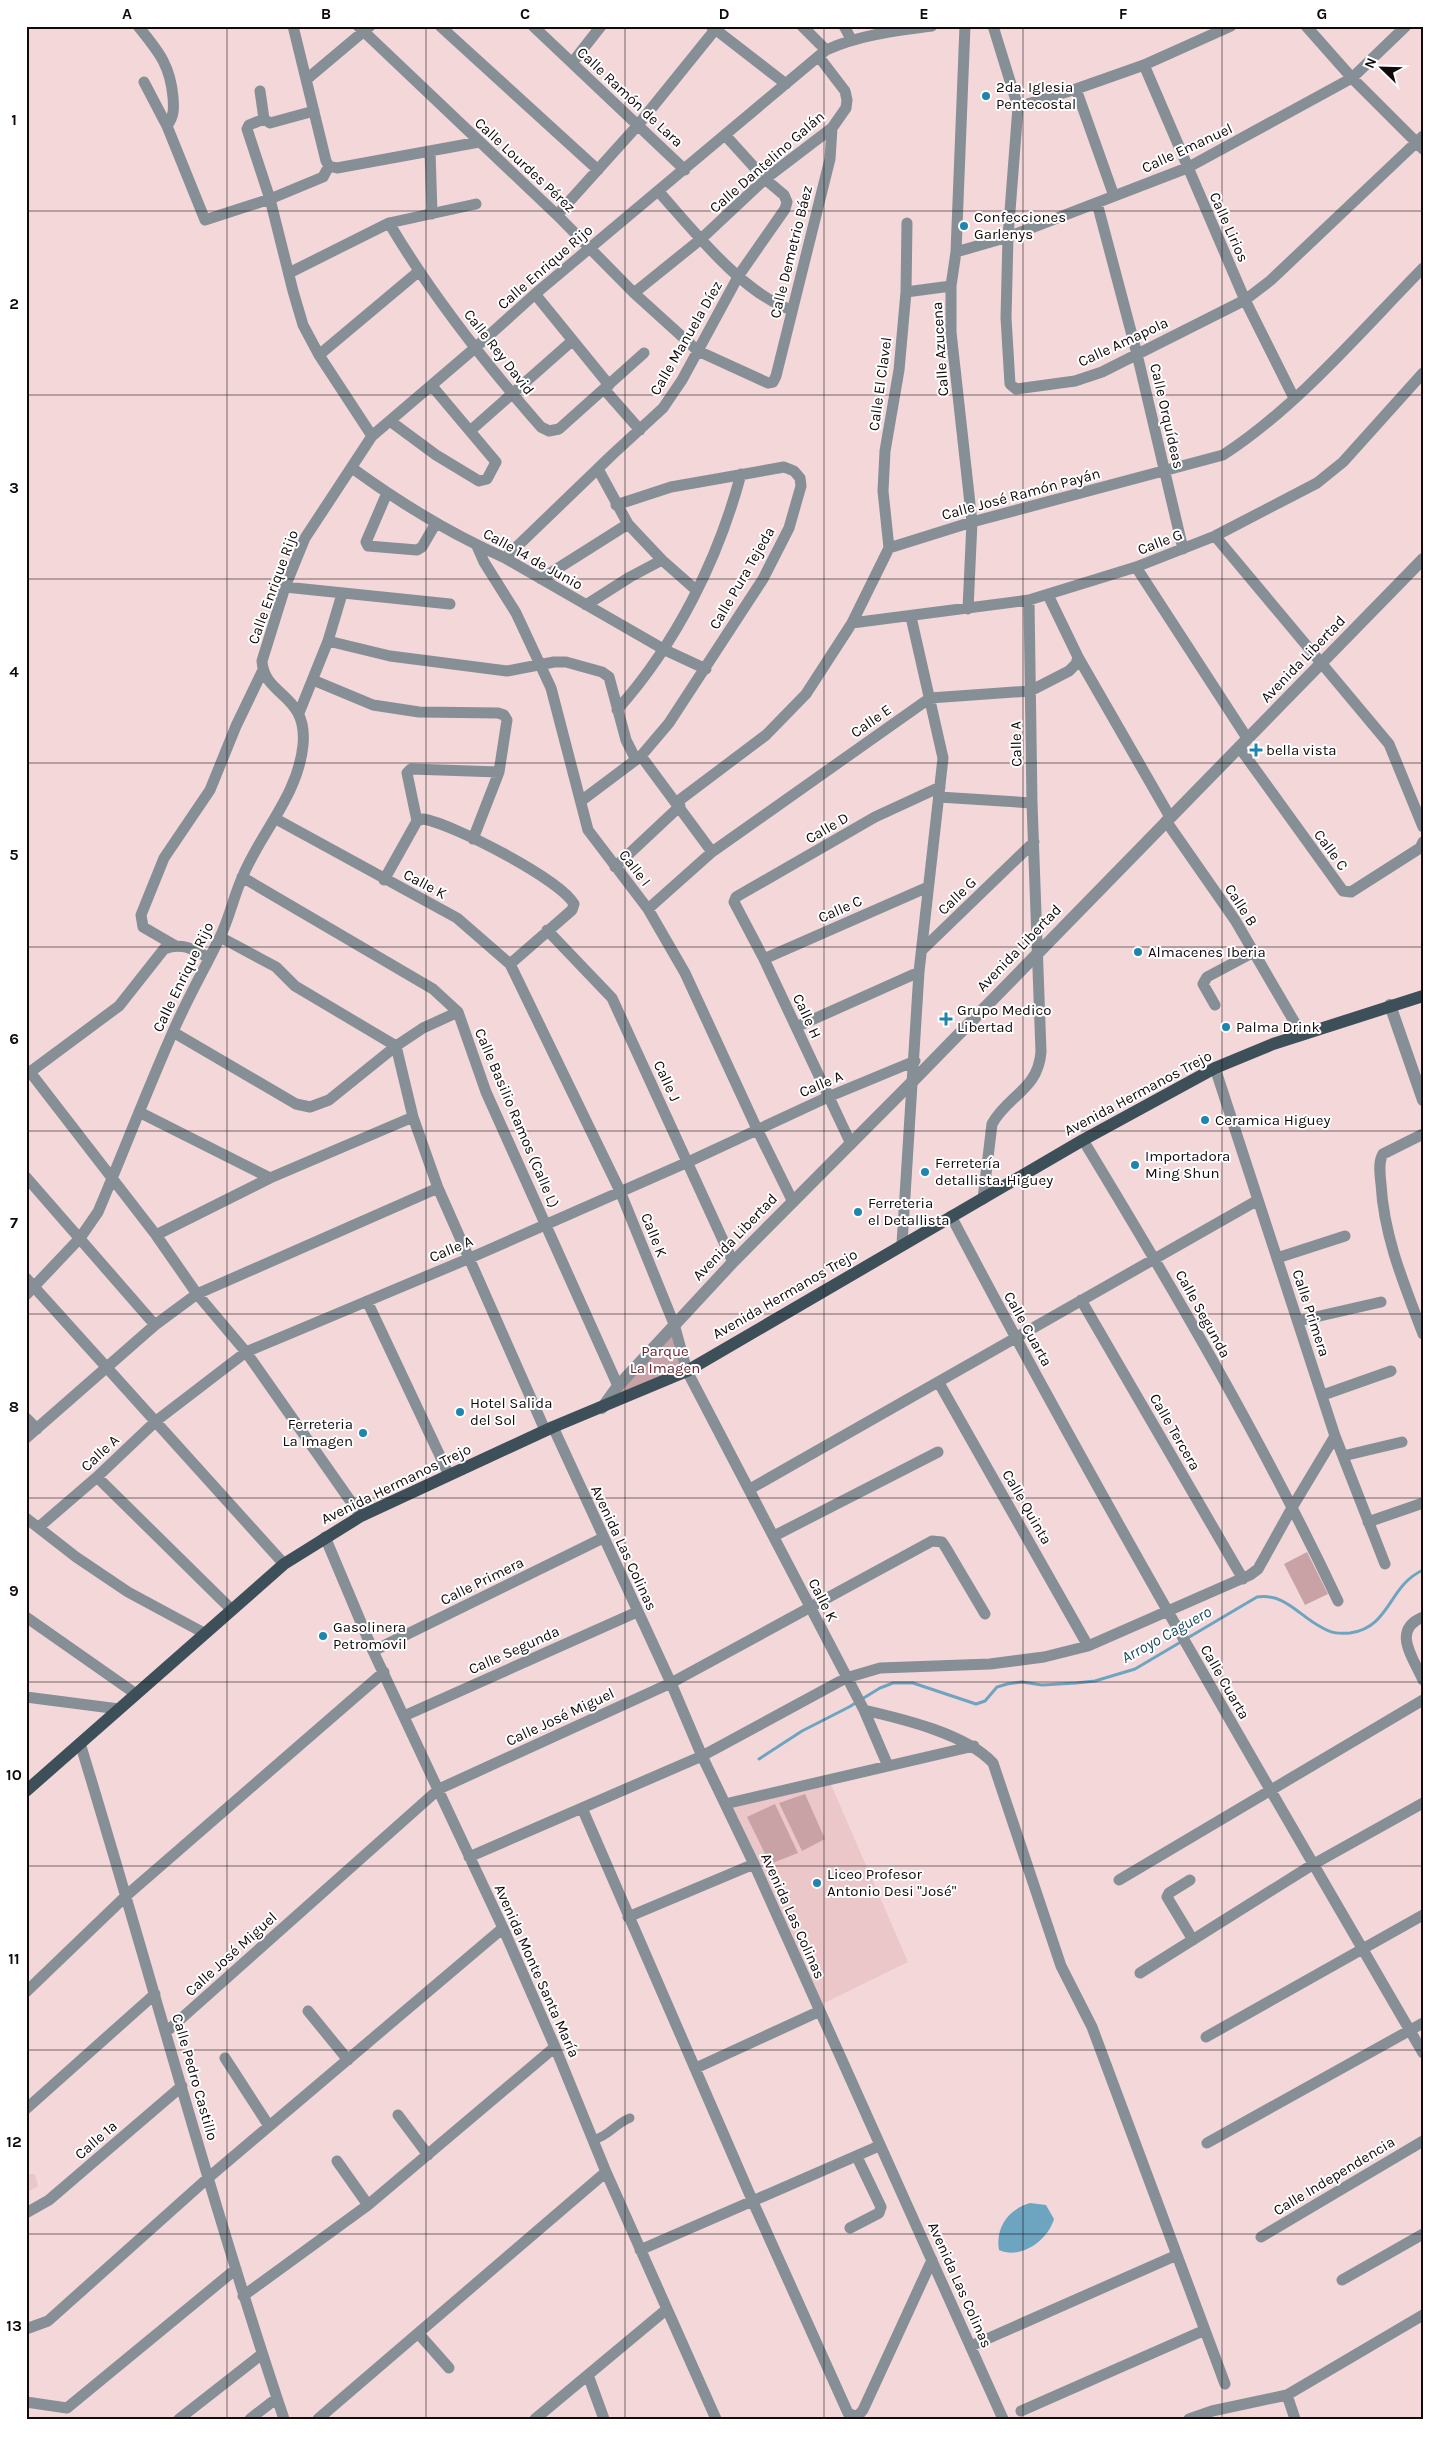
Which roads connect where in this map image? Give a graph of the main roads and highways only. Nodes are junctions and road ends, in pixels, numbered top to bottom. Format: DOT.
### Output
graph roads {
  1 [pos="1423,996"];
  2 [pos="26,1791"];
  1 -- 2 [label="main road, Avenida Hermanos Trejo"];
}
